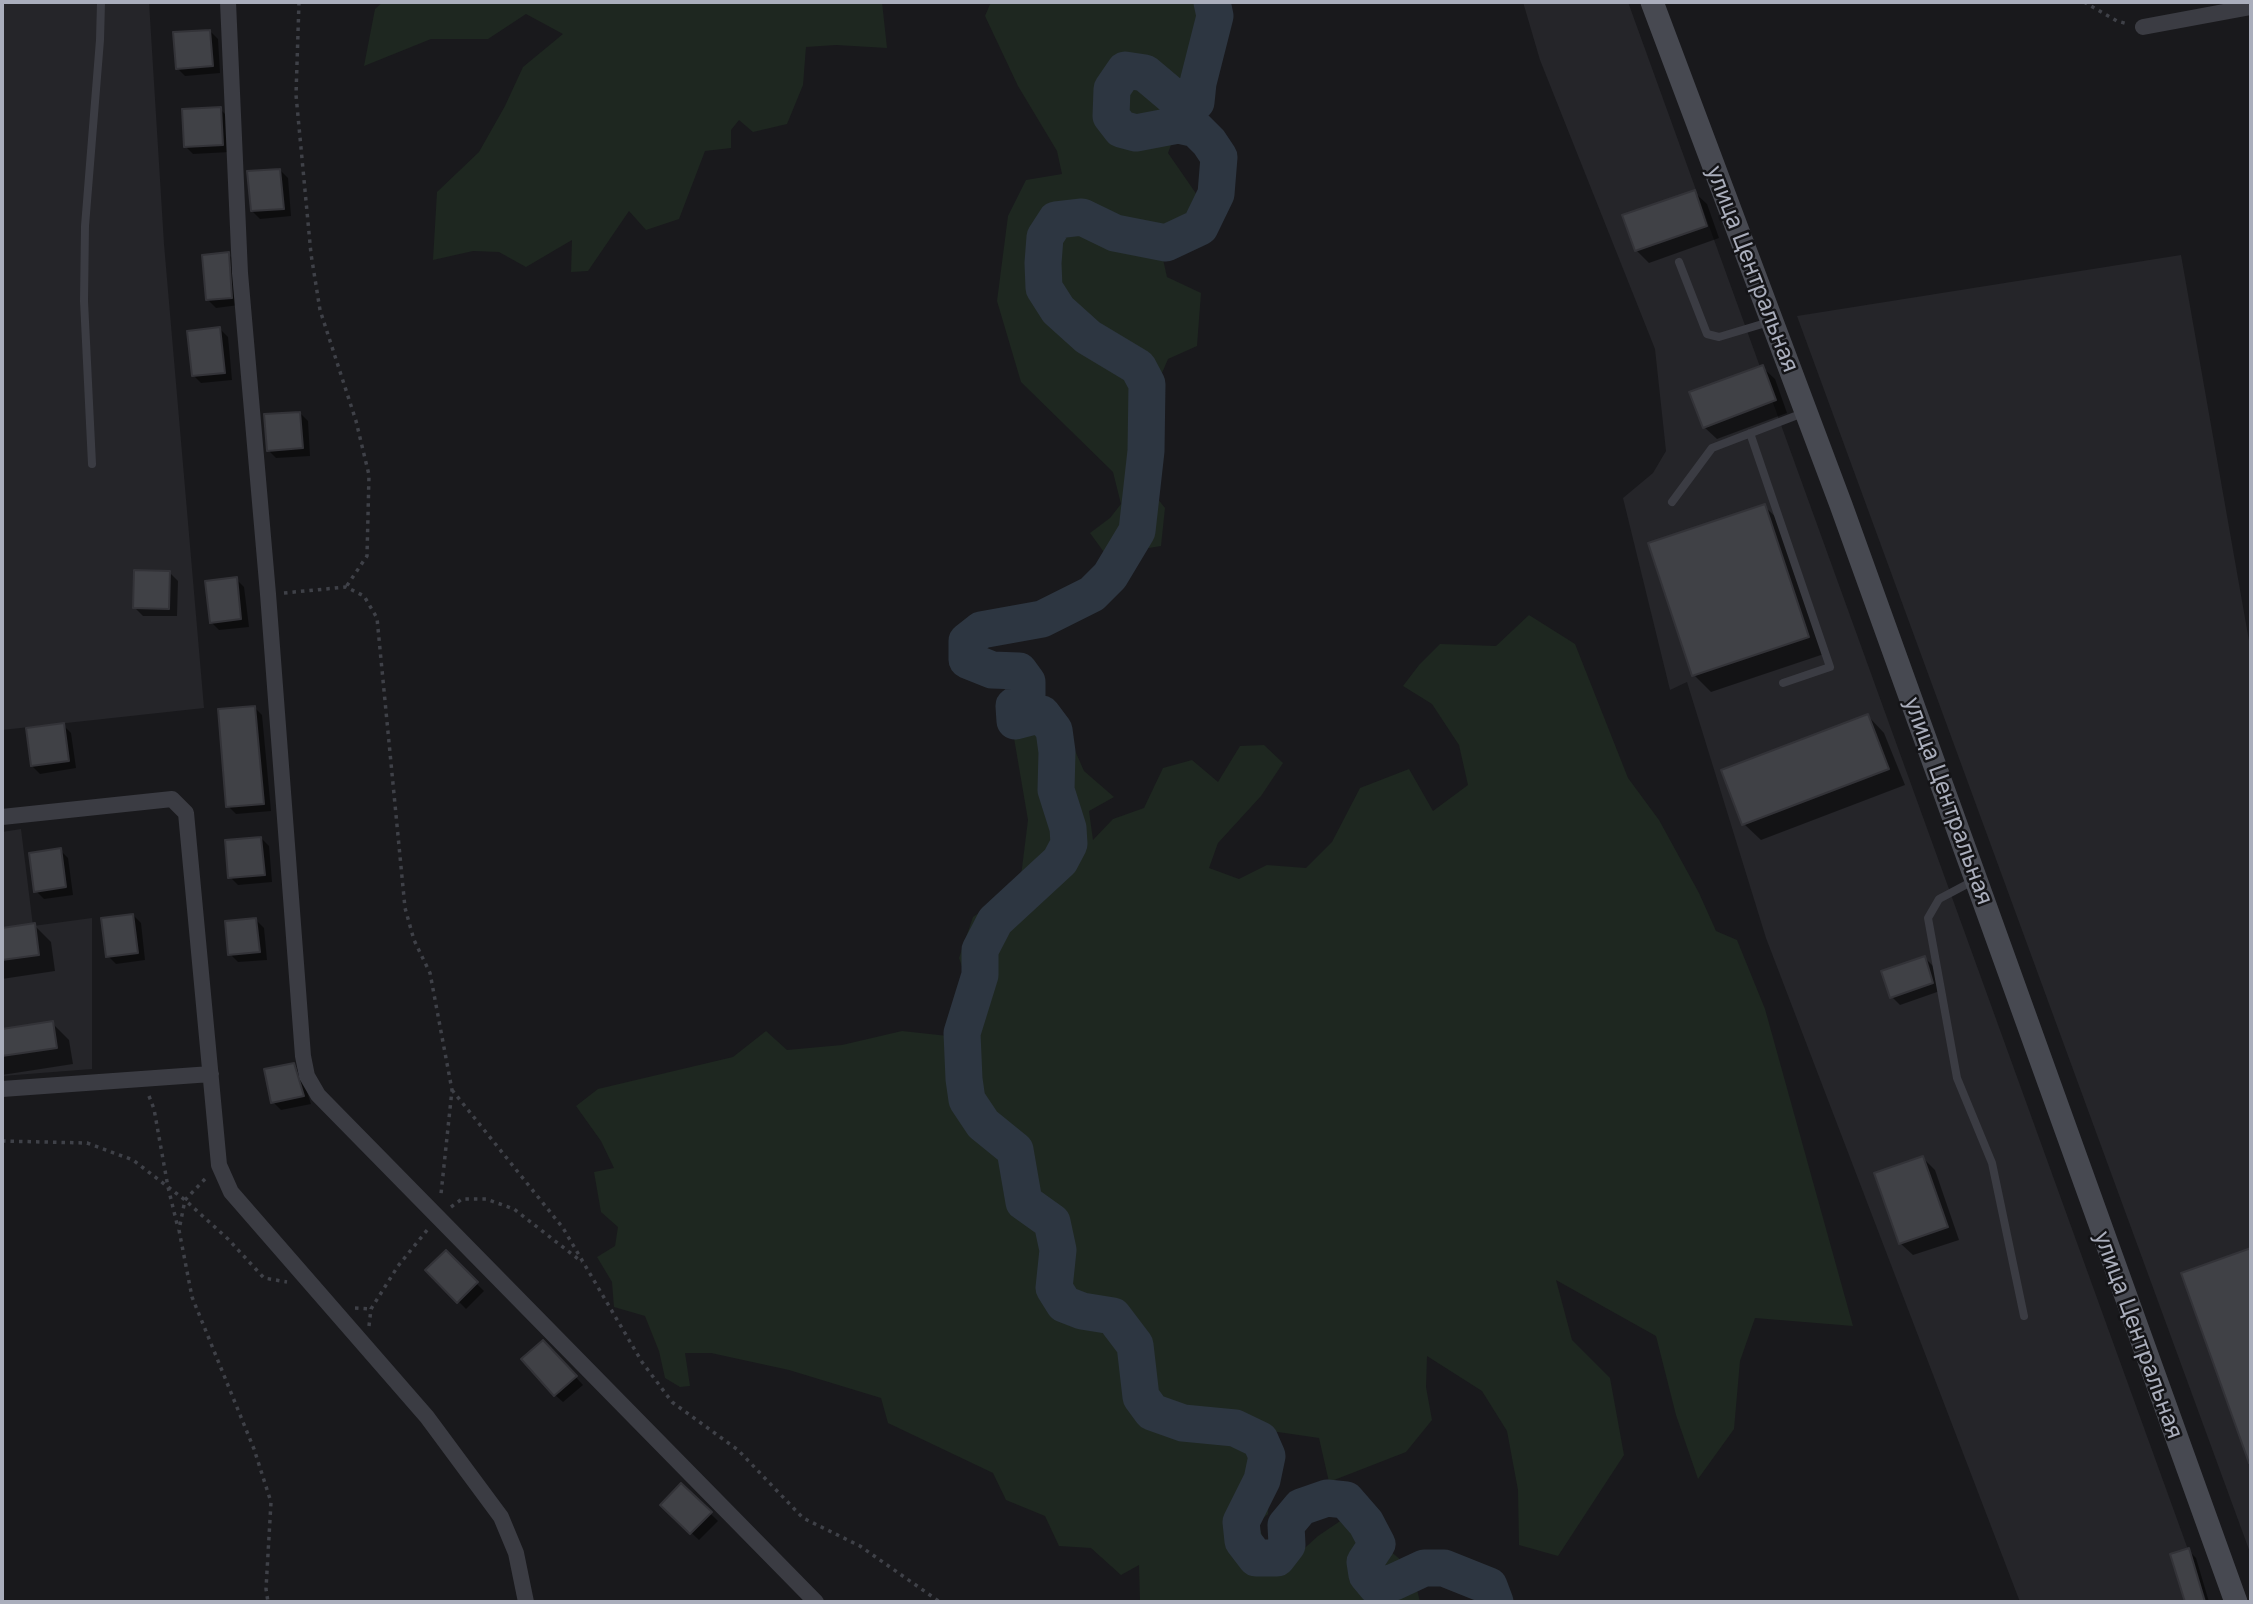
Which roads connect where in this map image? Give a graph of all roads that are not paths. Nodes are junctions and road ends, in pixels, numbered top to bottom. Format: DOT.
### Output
graph roads {
  1 [pos="101,2"];
  2 [pos="228,2"];
  3 [pos="1652,2"];
  4 [pos="2251,7"];
  5 [pos="2143,27"];
  6 [pos="1679,262"];
  7 [pos="1772,321"];
  8 [pos="1806,412"];
  9 [pos="1751,433"];
  10 [pos="92,464"];
  11 [pos="1672,502"];
  12 [pos="1783,683"];
  13 [pos="2,817"];
  14 [pos="1976,879"];
  15 [pos="211,1074"];
  16 [pos="2,1089"];
  17 [pos="2024,1316"];
  18 [pos="526,1602"];
  19 [pos="816,1602"];
  20 [pos="2236,1602"];
  1 -- 10 [label="lane"];
  2 -- 19 [label="street"];
  3 -- 7 [label="main road, улица Центральная"];
  4 -- 5 [label="street"];
  6 -- 7 [label="lane"];
  7 -- 8 [label="main road, улица Центральная"];
  8 -- 9 [label="lane"];
  8 -- 14 [label="main road, улица Центральная"];
  9 -- 11 [label="lane"];
  9 -- 12 [label="lane"];
  13 -- 15 [label="street"];
  14 -- 17 [label="lane"];
  14 -- 20 [label="main road, улица Центральная"];
  15 -- 16 [label="street"];
  15 -- 18 [label="street"];
}
